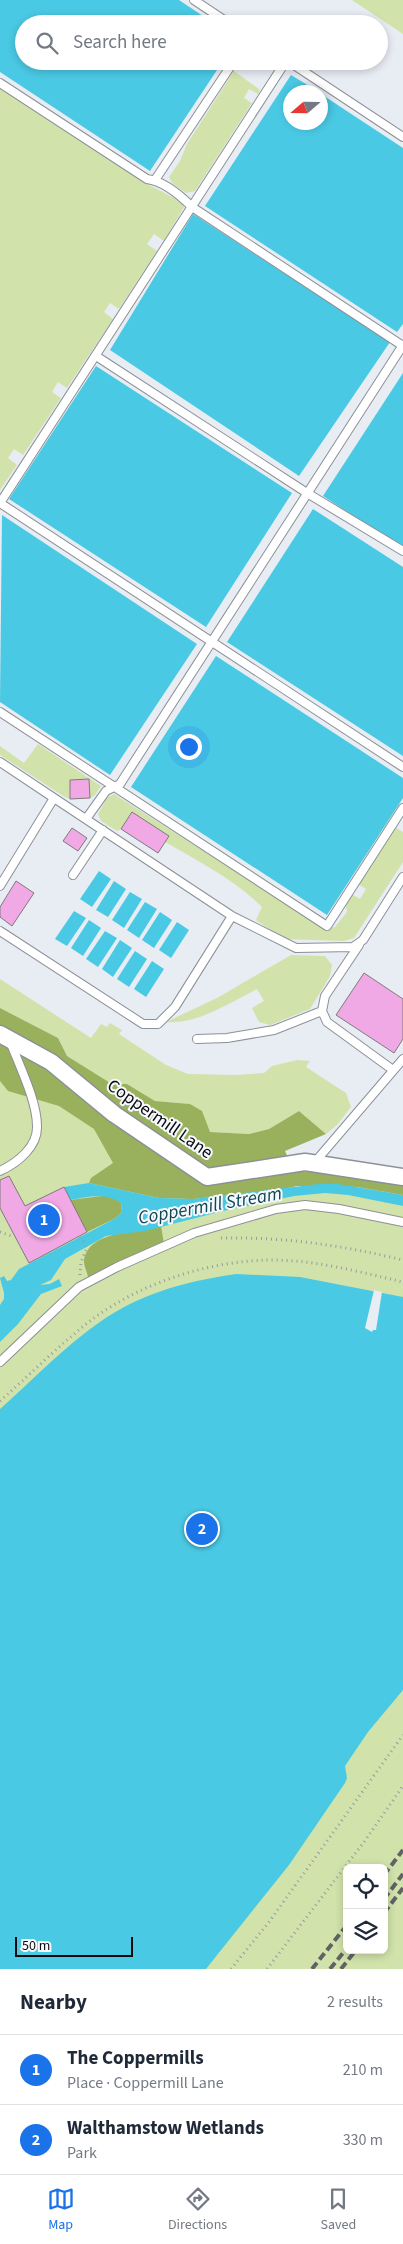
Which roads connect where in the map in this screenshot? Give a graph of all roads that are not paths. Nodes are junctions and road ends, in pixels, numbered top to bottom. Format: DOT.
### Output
graph roads {
  1 [pos="194,0"];
  2 [pos="216,15"];
  3 [pos="228,70"];
  4 [pos="281,70"];
  5 [pos="301,70"];
  6 [pos="0,83"];
  7 [pos="403,137"];
  8 [pos="155,180"];
  9 [pos="192,207"];
  10 [pos="403,345"];
  11 [pos="96,356"];
  12 [pos="307,493"];
  13 [pos="0,503"];
  14 [pos="403,551"];
  15 [pos="211,642"];
  16 [pos="0,712"];
  17 [pos="0,762"];
  18 [pos="403,767"];
  19 [pos="114,787"];
  20 [pos="54,798"];
  21 [pos="403,808"];
  22 [pos="86,819"];
  23 [pos="103,830"];
  24 [pos="73,876"];
  25 [pos="403,877"];
  26 [pos="0,886"];
  27 [pos="232,916"];
  28 [pos="0,931"];
  29 [pos="361,941"];
  30 [pos="322,1011"];
  31 [pos="4,1035"];
  32 [pos="196,1039"];
  33 [pos="403,1059"];
  34 [pos="393,1070"];
  35 [pos="315,1162"];
  36 [pos="0,1171"];
  37 [pos="403,1176"];
  38 [pos="403,1222"];
  39 [pos="0,1362"];
  1 -- 2 [label="lane"];
  3 -- 8 [label="lane"];
  4 -- 9 [label="lane"];
  5 -- 7 [label="lane"];
  6 -- 8 [label="lane"];
  8 -- 9 [label="lane"];
  9 -- 10 [label="lane"];
  9 -- 11 [label="lane"];
  10 -- 12 [label="lane"];
  11 -- 12 [label="lane"];
  11 -- 13 [label="lane"];
  12 -- 14 [label="lane"];
  12 -- 15 [label="lane"];
  13 -- 15 [label="lane"];
  15 -- 18 [label="lane"];
  15 -- 19 [label="lane"];
  16 -- 19 [label="lane"];
  17 -- 20 [label="lane"];
  19 -- 21 [label="lane"];
  19 -- 22 [label="lane"];
  20 -- 22 [label="lane"];
  20 -- 26 [label="lane"];
  22 -- 23 [label="lane"];
  23 -- 24 [label="lane"];
  23 -- 27 [label="lane"];
  25 -- 29 [label="lane"];
  27 -- 28 [label="lane"];
  27 -- 29 [label="lane"];
  29 -- 30 [label="lane"];
  30 -- 32 [label="lane"];
  30 -- 34 [label="lane"];
  31 -- 35 [label="street, Coppermill Lane"];
  31 -- 36 [label="lane"];
  33 -- 34 [label="lane"];
  34 -- 35 [label="lane"];
  35 -- 37 [label="street, Coppermill Lane"];
  38 -- 39 [label="lane"];
}
